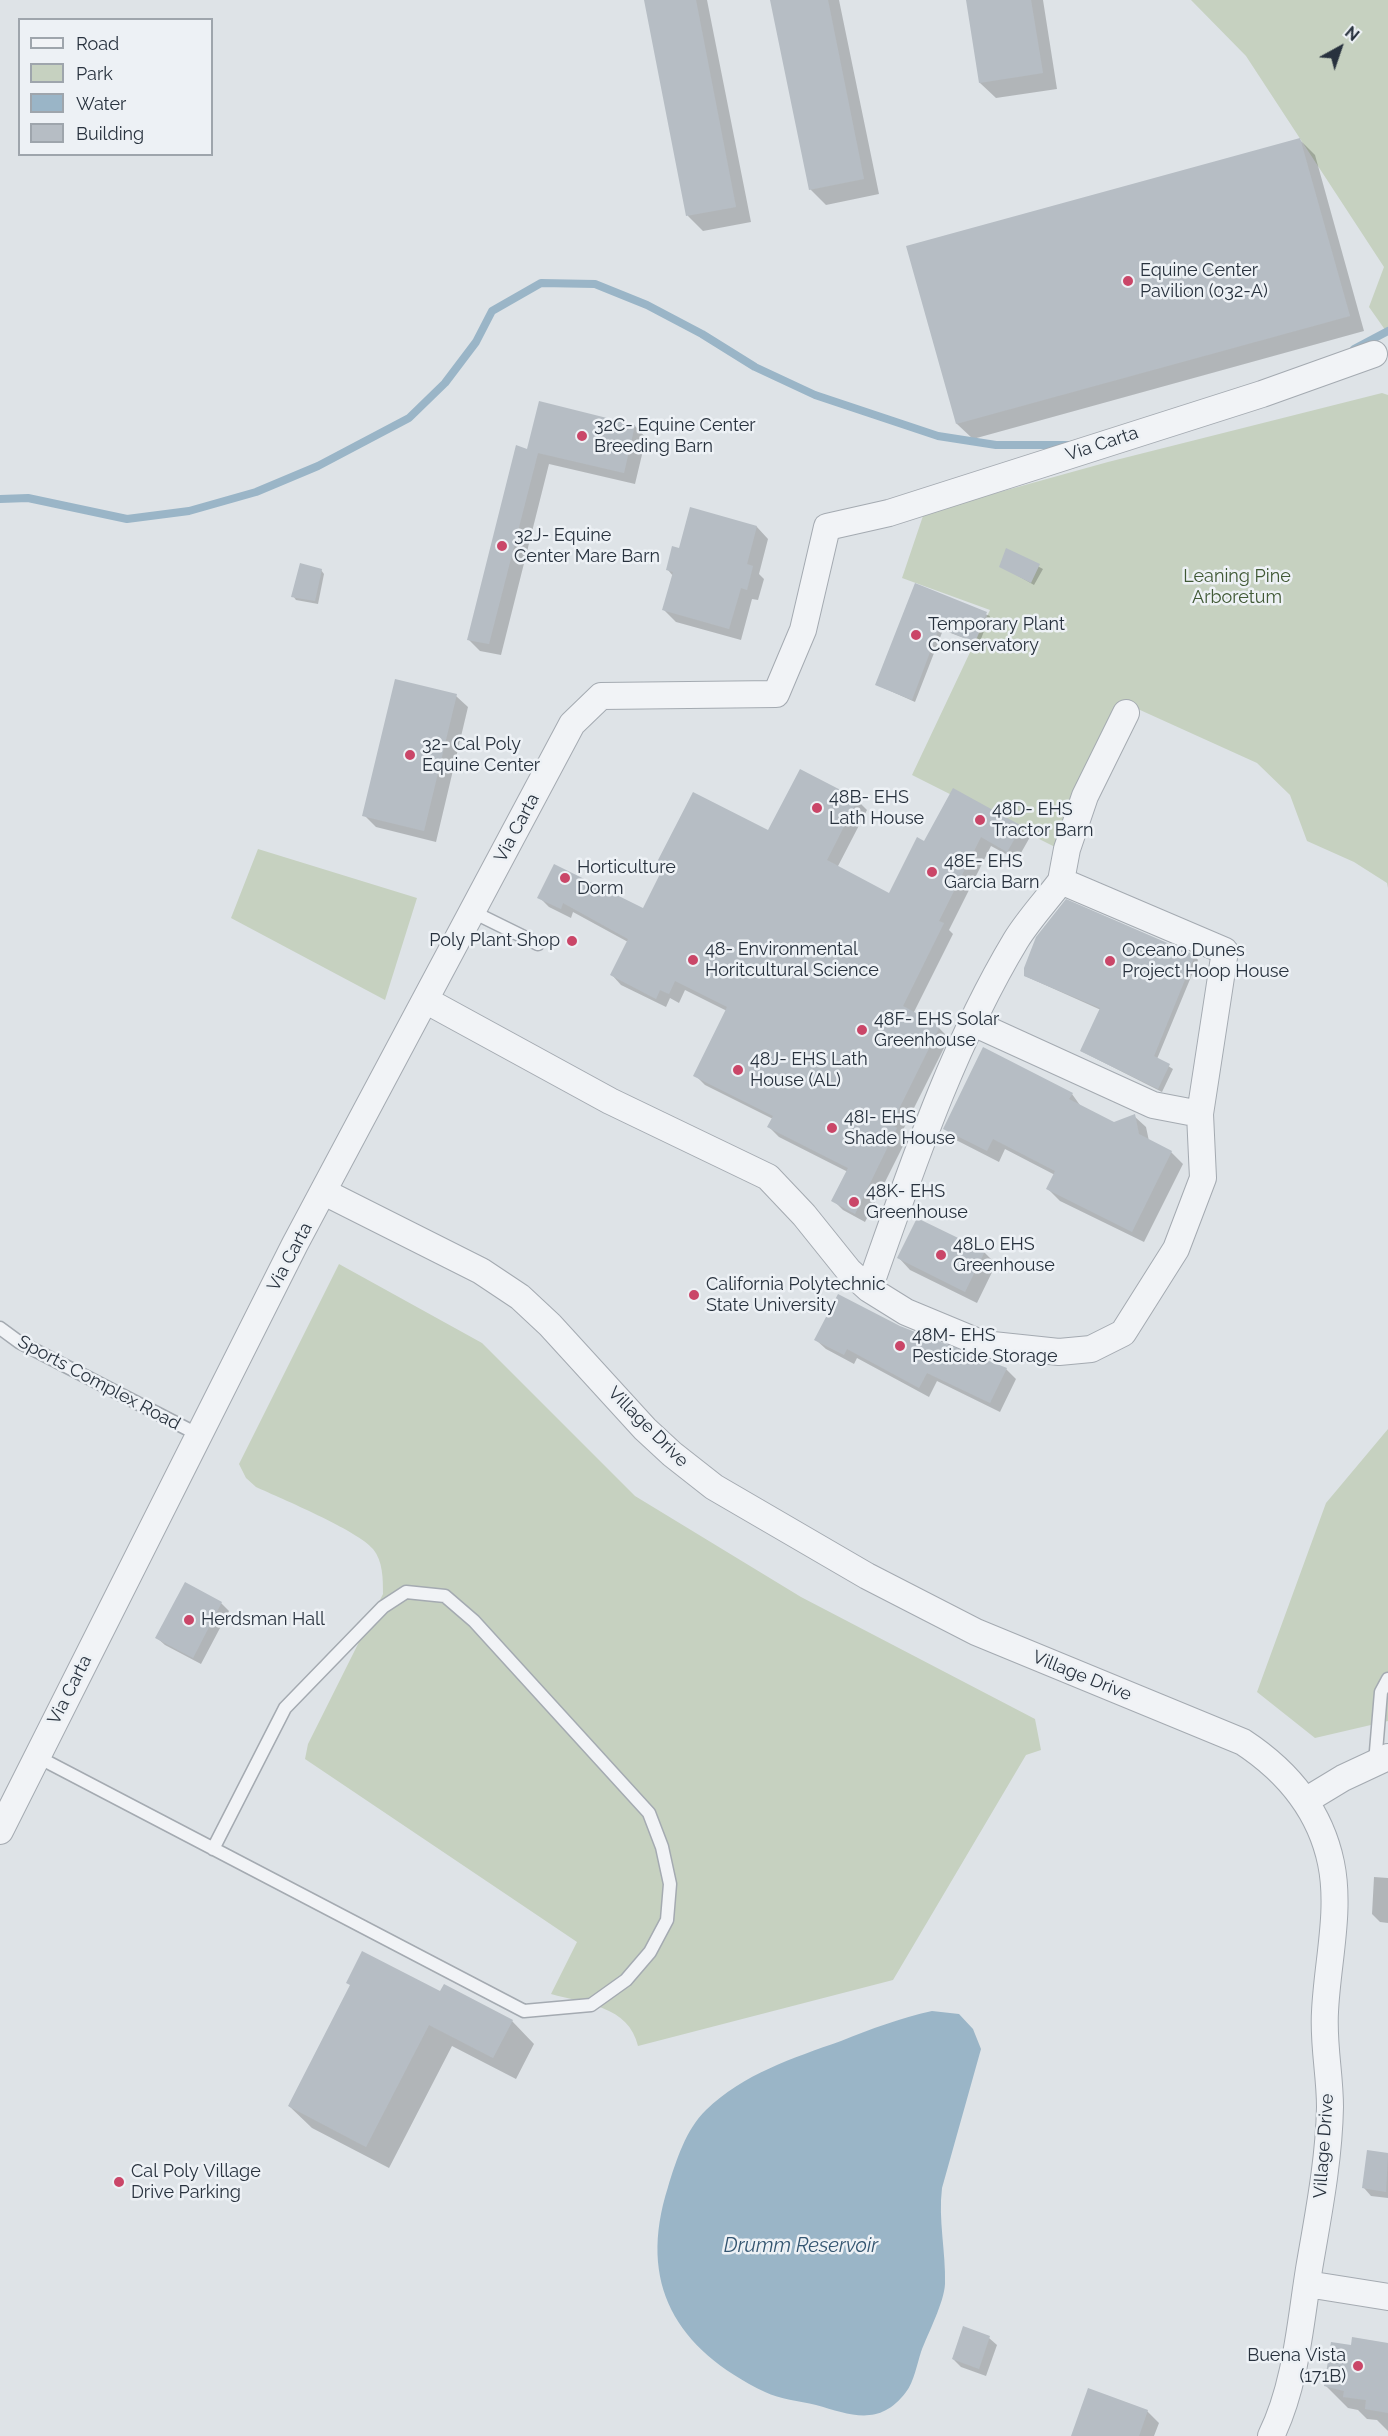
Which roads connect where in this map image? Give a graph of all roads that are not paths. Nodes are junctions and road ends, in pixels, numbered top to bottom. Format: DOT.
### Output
graph roads {
  1 [pos="1374,354"];
  2 [pos="1126,712"];
  3 [pos="1060,881"];
  4 [pos="473,912"];
  5 [pos="538,944"];
  6 [pos="427,1001"];
  7 [pos="971,1022"];
  8 [pos="1200,1114"];
  9 [pos="324,1192"];
  10 [pos="869,1289"];
  11 [pos="0,1328"];
  12 [pos="200,1435"];
  13 [pos="1388,1679"];
  14 [pos="36,1756"];
  15 [pos="1381,1760"];
  16 [pos="1305,1801"];
  17 [pos="0,1831"];
  18 [pos="213,1850"];
  19 [pos="1307,2284"];
  20 [pos="1388,2297"];
  21 [pos="1271,2436"];
  1 -- 4 [label="street, Via Carta"];
  2 -- 3 [label="street"];
  3 -- 7 [label="street"];
  3 -- 8 [label="street"];
  4 -- 5 [label="lane"];
  4 -- 6 [label="street, Via Carta"];
  6 -- 9 [label="street, Via Carta"];
  6 -- 10 [label="street"];
  7 -- 8 [label="street"];
  7 -- 10 [label="street"];
  8 -- 10 [label="street"];
  9 -- 12 [label="street, Via Carta"];
  9 -- 16 [label="street, Village Drive"];
  11 -- 12 [label="lane, Sports Complex Road"];
  12 -- 14 [label="street, Via Carta"];
  13 -- 15 [label="lane"];
  14 -- 17 [label="street, Via Carta"];
  14 -- 18 [label="lane"];
  15 -- 16 [label="street"];
  16 -- 19 [label="street, Village Drive"];
  18 -- 18 [label="lane"];
  19 -- 20 [label="street"];
  19 -- 21 [label="street, Village Drive"];
}
